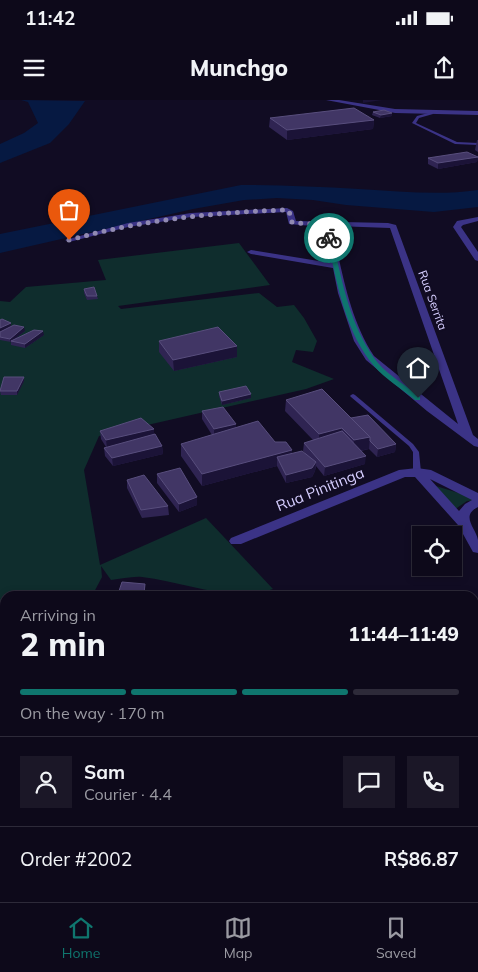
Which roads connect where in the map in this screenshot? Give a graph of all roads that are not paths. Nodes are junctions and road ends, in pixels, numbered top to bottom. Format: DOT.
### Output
graph roads {
  1 [pos="329,100"];
  2 [pos="432,113"];
  3 [pos="478,113"];
  4 [pos="478,144"];
  5 [pos="478,219"];
  6 [pos="332,225"];
  7 [pos="69,240"];
  8 [pos="251,252"];
  9 [pos="477,253"];
  10 [pos="336,266"];
  11 [pos="353,396"];
  12 [pos="473,440"];
  13 [pos="417,472"];
  14 [pos="478,498"];
  15 [pos="478,502"];
  16 [pos="462,522"];
  17 [pos="236,541"];
  18 [pos="478,549"];
  1 -- 2 [label="street"];
  2 -- 3 [label="street"];
  2 -- 4 [label="lane"];
  5 -- 9 [label="street"];
  6 -- 7 [label="street"];
  6 -- 10 [label="street"];
  6 -- 12 [label="street, Rua Serrita"];
  8 -- 10 [label="street"];
  10 -- 12 [label="street"];
  11 -- 13 [label="lane"];
  13 -- 14 [label="street, Rua Pinitinga"];
  13 -- 16 [label="street"];
  13 -- 17 [label="street, Rua Pinitinga"];
  15 -- 16 [label="street"];
  16 -- 18 [label="street"];
}
